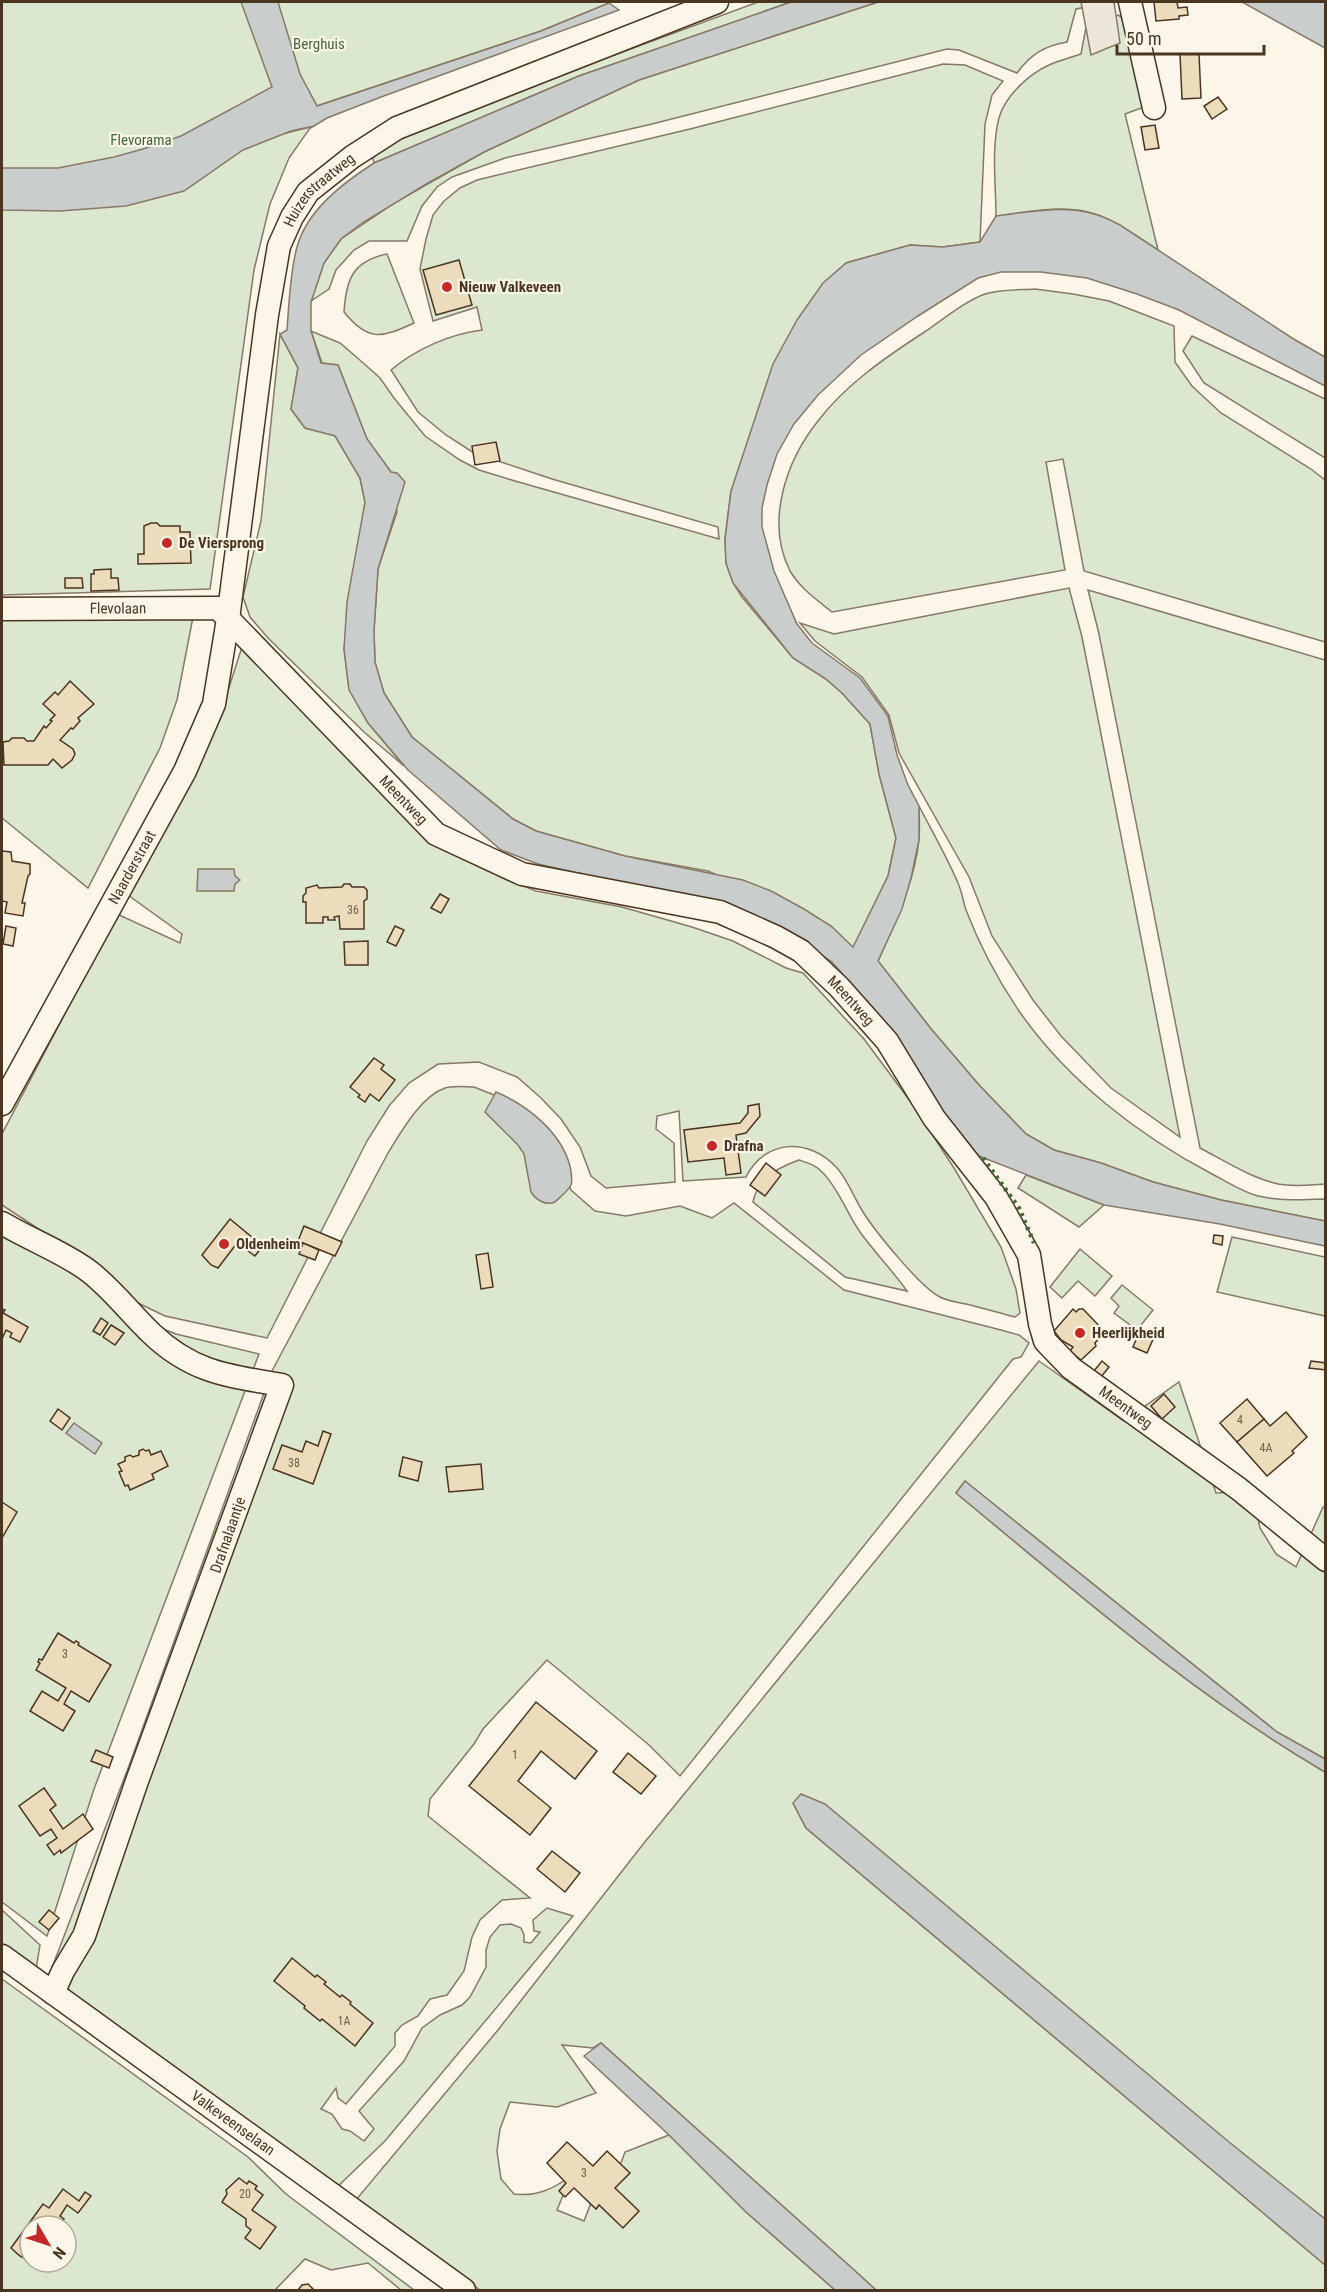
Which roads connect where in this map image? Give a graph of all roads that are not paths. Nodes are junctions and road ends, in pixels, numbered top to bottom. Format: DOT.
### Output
graph roads {
  1 [pos="717,2"];
  2 [pos="1130,2"];
  3 [pos="1155,108"];
  4 [pos="2,609"];
  5 [pos="228,619"];
  6 [pos="2,1104"];
  7 [pos="2,1223"];
  8 [pos="1326,1560"];
  9 [pos="2,1956"];
  10 [pos="53,1993"];
  11 [pos="464,2290"];
  1 -- 5 [label="street, Huizerstraatweg"];
  2 -- 3 [label="street"];
  4 -- 5 [label="street, Flevolaan"];
  5 -- 6 [label="street, Naarderstraat"];
  5 -- 8 [label="street, Meentweg"];
  7 -- 10 [label="street, Drafnalaantje"];
  9 -- 10 [label="street, Valkeveenselaan"];
  10 -- 11 [label="street, Valkeveenselaan"];
}
